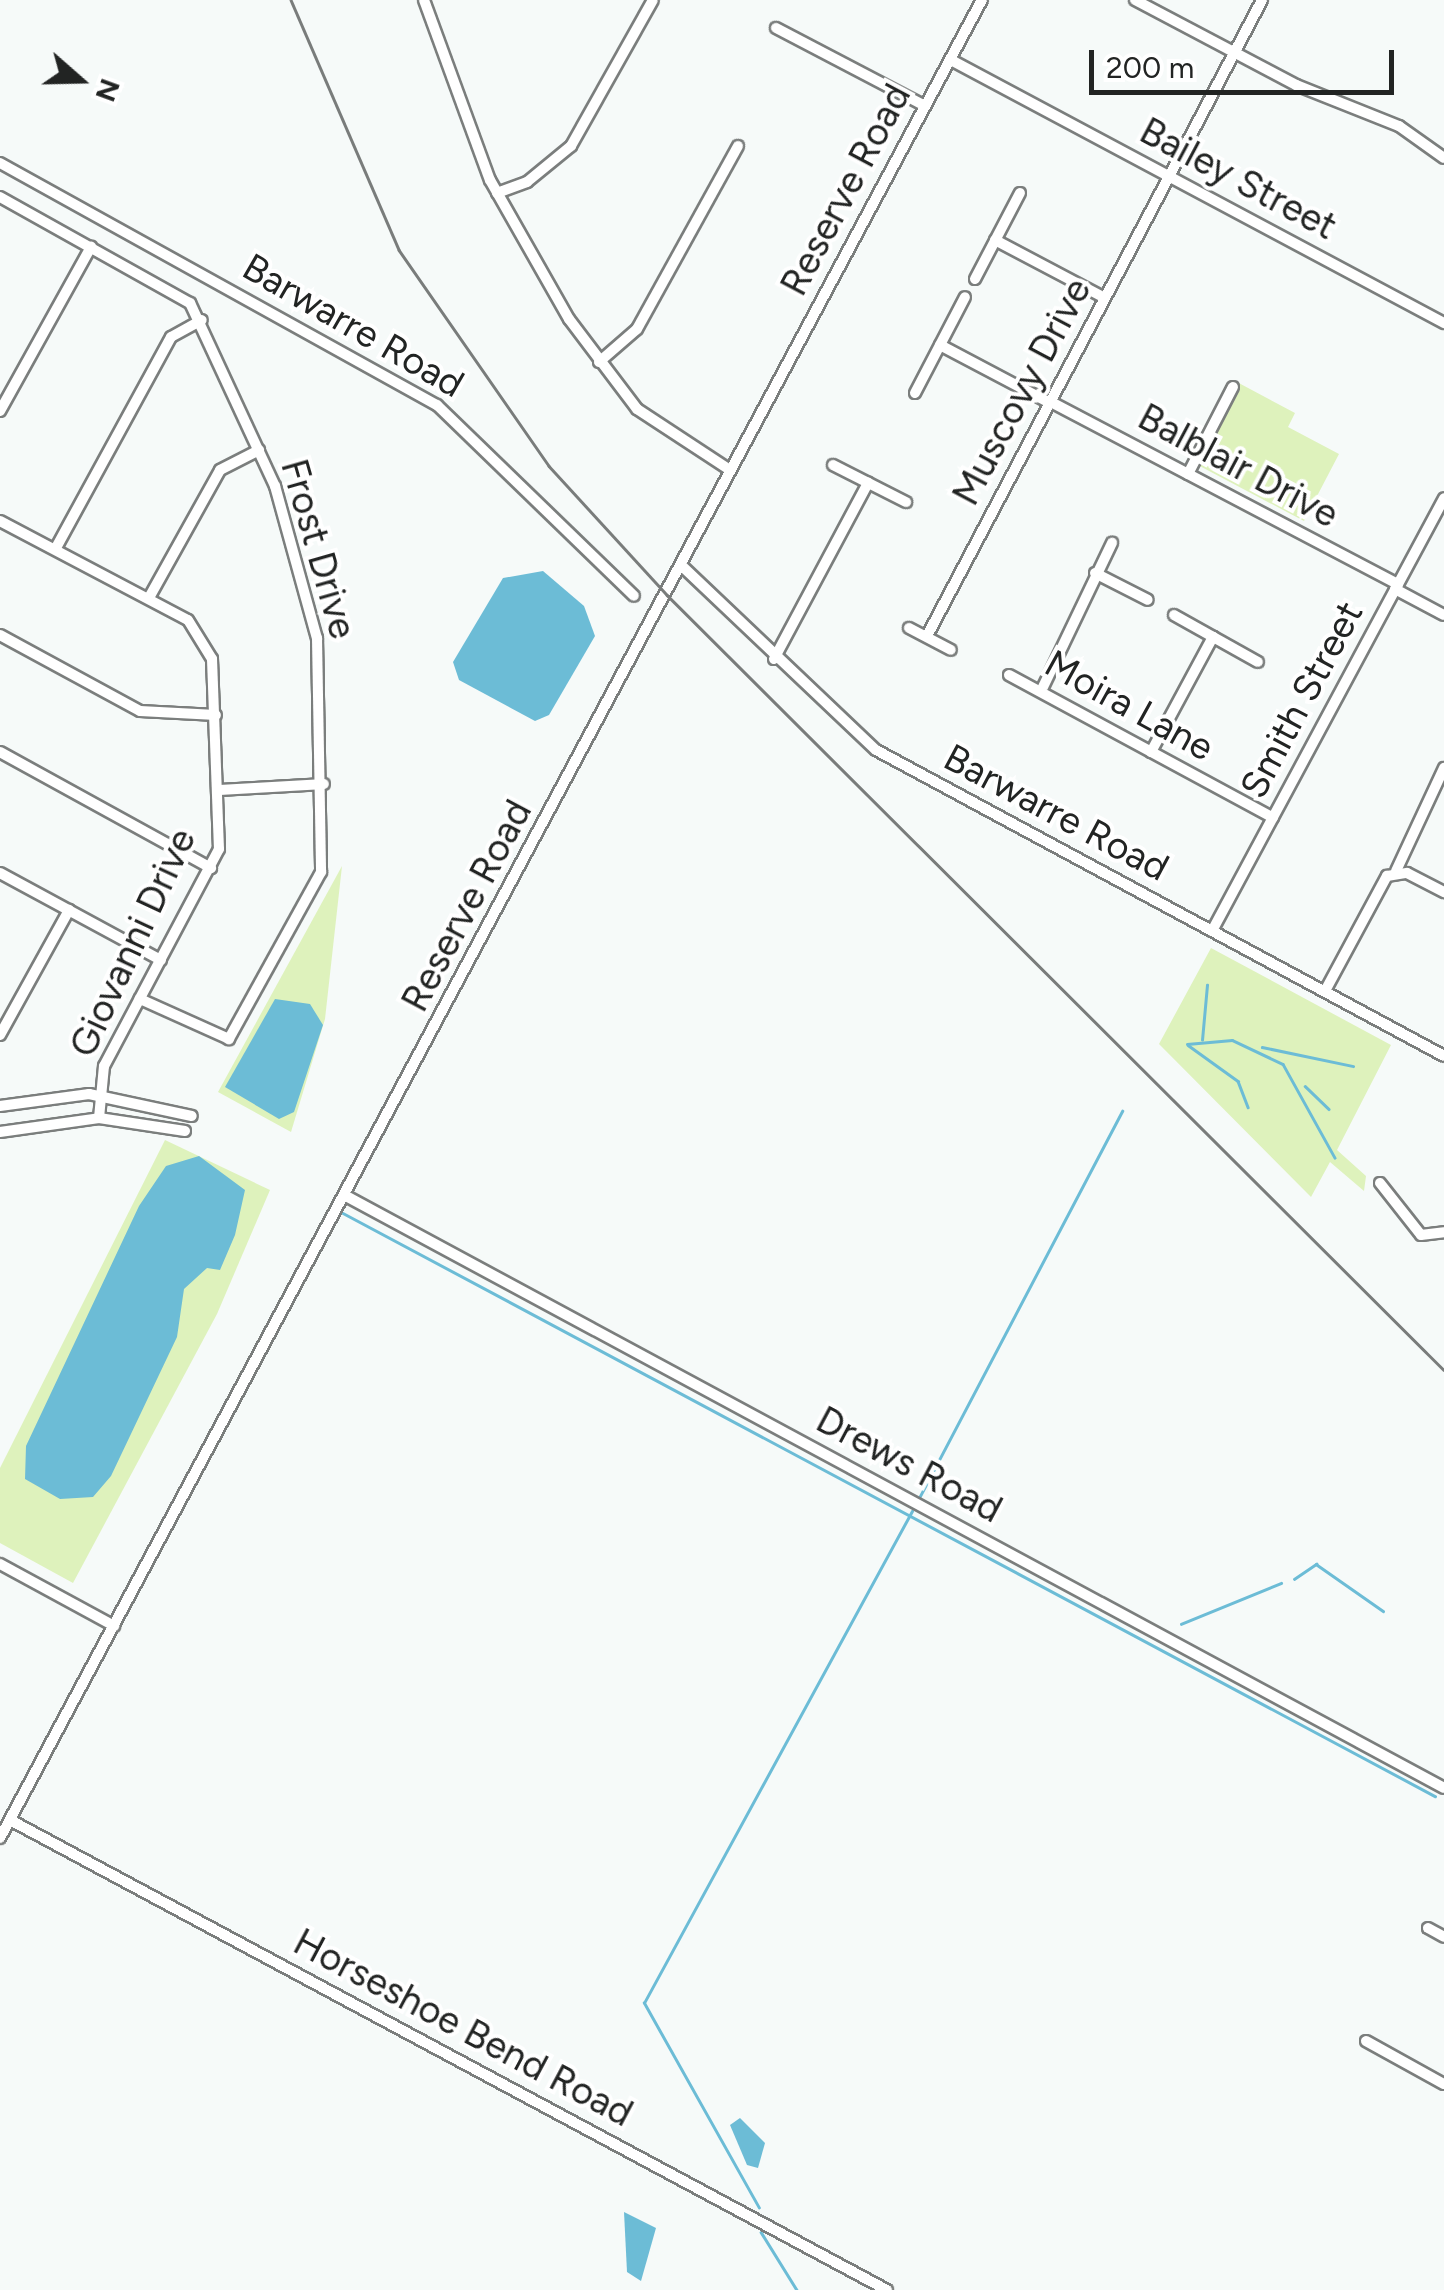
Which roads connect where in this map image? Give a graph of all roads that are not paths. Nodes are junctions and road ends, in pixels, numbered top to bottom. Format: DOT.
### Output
graph roads {
  1 [pos="424,0"];
  2 [pos="653,0"];
  3 [pos="982,0"];
  4 [pos="1135,0"];
  5 [pos="1262,0"];
  6 [pos="776,28"];
  7 [pos="1233,52"];
  8 [pos="951,60"];
  9 [pos="925,106"];
  10 [pos="738,146"];
  11 [pos="1444,158"];
  12 [pos="0,162"];
  13 [pos="1168,176"];
  14 [pos="1020,192"];
  15 [pos="496,193"];
  16 [pos="0,197"];
  17 [pos="995,240"];
  18 [pos="90,248"];
  19 [pos="974,279"];
  20 [pos="965,297"];
  21 [pos="1105,298"];
  22 [pos="202,320"];
  23 [pos="1444,323"];
  24 [pos="940,345"];
  25 [pos="599,362"];
  26 [pos="1233,387"];
  27 [pos="915,392"];
  28 [pos="1051,403"];
  29 [pos="0,411"];
  30 [pos="259,450"];
  31 [pos="833,465"];
  32 [pos="730,470"];
  33 [pos="1188,474"];
  34 [pos="868,483"];
  35 [pos="1444,498"];
  36 [pos="906,502"];
  37 [pos="0,521"];
  38 [pos="1112,543"];
  39 [pos="57,546"];
  40 [pos="682,566"];
  41 [pos="1095,574"];
  42 [pos="1396,586"];
  43 [pos="150,596"];
  44 [pos="634,596"];
  45 [pos="1148,600"];
  46 [pos="1174,614"];
  47 [pos="1444,615"];
  48 [pos="909,628"];
  49 [pos="0,635"];
  50 [pos="927,636"];
  51 [pos="1213,636"];
  52 [pos="952,650"];
  53 [pos="774,659"];
  54 [pos="1258,662"];
  55 [pos="1010,675"];
  56 [pos="1043,687"];
  57 [pos="216,716"];
  58 [pos="0,752"];
  59 [pos="1151,752"];
  60 [pos="1444,768"];
  61 [pos="324,784"];
  62 [pos="220,790"];
  63 [pos="1273,818"];
  64 [pos="211,868"];
  65 [pos="1396,871"];
  66 [pos="0,873"];
  67 [pos="1444,892"];
  68 [pos="69,910"];
  69 [pos="1212,931"];
  70 [pos="161,960"];
  71 [pos="1325,991"];
  72 [pos="140,998"];
  73 [pos="0,1035"];
  74 [pos="1444,1056"];
  75 [pos="99,1094"];
  76 [pos="0,1106"];
  77 [pos="192,1116"];
  78 [pos="99,1118"];
  79 [pos="186,1130"];
  80 [pos="0,1132"];
  81 [pos="1380,1182"];
  82 [pos="346,1196"];
  83 [pos="1444,1232"];
  84 [pos="0,1564"];
  85 [pos="114,1626"];
  86 [pos="1444,1788"];
  87 [pos="10,1820"];
  88 [pos="0,1838"];
  89 [pos="1428,1928"];
  90 [pos="1444,1937"];
  91 [pos="1366,2041"];
  92 [pos="1444,2084"];
  93 [pos="887,2290"];
  1 -- 15 [label="street"];
  2 -- 15 [label="street"];
  3 -- 8 [label="street, Reserve Road"];
  4 -- 7 [label="street"];
  5 -- 7 [label="street, Muscovy Drive"];
  6 -- 9 [label="street"];
  7 -- 11 [label="street"];
  7 -- 13 [label="street, Muscovy Drive"];
  8 -- 9 [label="street, Reserve Road"];
  8 -- 13 [label="street, Bailey Street"];
  9 -- 32 [label="street, Reserve Road"];
  10 -- 25 [label="street"];
  12 -- 44 [label="street, Barwarre Road"];
  13 -- 21 [label="street, Muscovy Drive"];
  13 -- 23 [label="street, Bailey Street"];
  14 -- 17 [label="street"];
  15 -- 25 [label="street"];
  16 -- 18 [label="street, Frost Drive"];
  17 -- 19 [label="street"];
  17 -- 21 [label="street"];
  18 -- 22 [label="street, Frost Drive"];
  18 -- 29 [label="street"];
  20 -- 24 [label="street"];
  21 -- 28 [label="street, Muscovy Drive"];
  22 -- 30 [label="street, Frost Drive"];
  22 -- 39 [label="street"];
  24 -- 27 [label="street"];
  24 -- 28 [label="street, Balblair Drive"];
  25 -- 32 [label="street"];
  26 -- 33 [label="street"];
  28 -- 33 [label="street, Balblair Drive"];
  28 -- 50 [label="street, Muscovy Drive"];
  30 -- 43 [label="street"];
  30 -- 61 [label="street, Frost Drive"];
  31 -- 34 [label="street"];
  32 -- 40 [label="street, Reserve Road"];
  33 -- 42 [label="street, Balblair Drive"];
  34 -- 36 [label="street"];
  34 -- 53 [label="street"];
  35 -- 42 [label="street, Smith Street"];
  37 -- 39 [label="street, Giovanni Drive"];
  38 -- 41 [label="street"];
  39 -- 43 [label="street, Giovanni Drive"];
  40 -- 53 [label="street, Barwarre Road"];
  40 -- 82 [label="street, Reserve Road"];
  41 -- 45 [label="street"];
  41 -- 56 [label="street"];
  42 -- 47 [label="street, Balblair Drive"];
  42 -- 63 [label="street, Smith Street"];
  43 -- 57 [label="street, Giovanni Drive"];
  46 -- 51 [label="street"];
  48 -- 50 [label="street"];
  49 -- 57 [label="street"];
  50 -- 52 [label="street"];
  51 -- 54 [label="street"];
  51 -- 59 [label="street"];
  53 -- 69 [label="street, Barwarre Road"];
  55 -- 56 [label="street, Moira Lane"];
  56 -- 59 [label="street, Moira Lane"];
  57 -- 62 [label="street, Giovanni Drive"];
  58 -- 64 [label="street"];
  59 -- 63 [label="street, Moira Lane"];
  60 -- 65 [label="street"];
  61 -- 62 [label="street"];
  61 -- 72 [label="street, Frost Drive"];
  62 -- 64 [label="street, Giovanni Drive"];
  63 -- 69 [label="street, Smith Street"];
  64 -- 70 [label="street, Giovanni Drive"];
  65 -- 67 [label="street"];
  65 -- 71 [label="street"];
  66 -- 68 [label="street"];
  68 -- 70 [label="street"];
  68 -- 73 [label="street"];
  69 -- 71 [label="street, Barwarre Road"];
  70 -- 72 [label="street, Giovanni Drive"];
  71 -- 74 [label="street, Barwarre Road"];
  72 -- 75 [label="street, Giovanni Drive"];
  75 -- 76 [label="street"];
  75 -- 77 [label="street"];
  75 -- 78 [label="street"];
  78 -- 79 [label="street"];
  78 -- 80 [label="street"];
  81 -- 83 [label="street"];
  82 -- 85 [label="street, Reserve Road"];
  82 -- 86 [label="street, Drews Road"];
  84 -- 85 [label="street"];
  85 -- 87 [label="street, Reserve Road"];
  87 -- 88 [label="street, Reserve Road"];
  87 -- 93 [label="street, Horseshoe Bend Road"];
  89 -- 90 [label="street"];
  91 -- 92 [label="street"];
}
